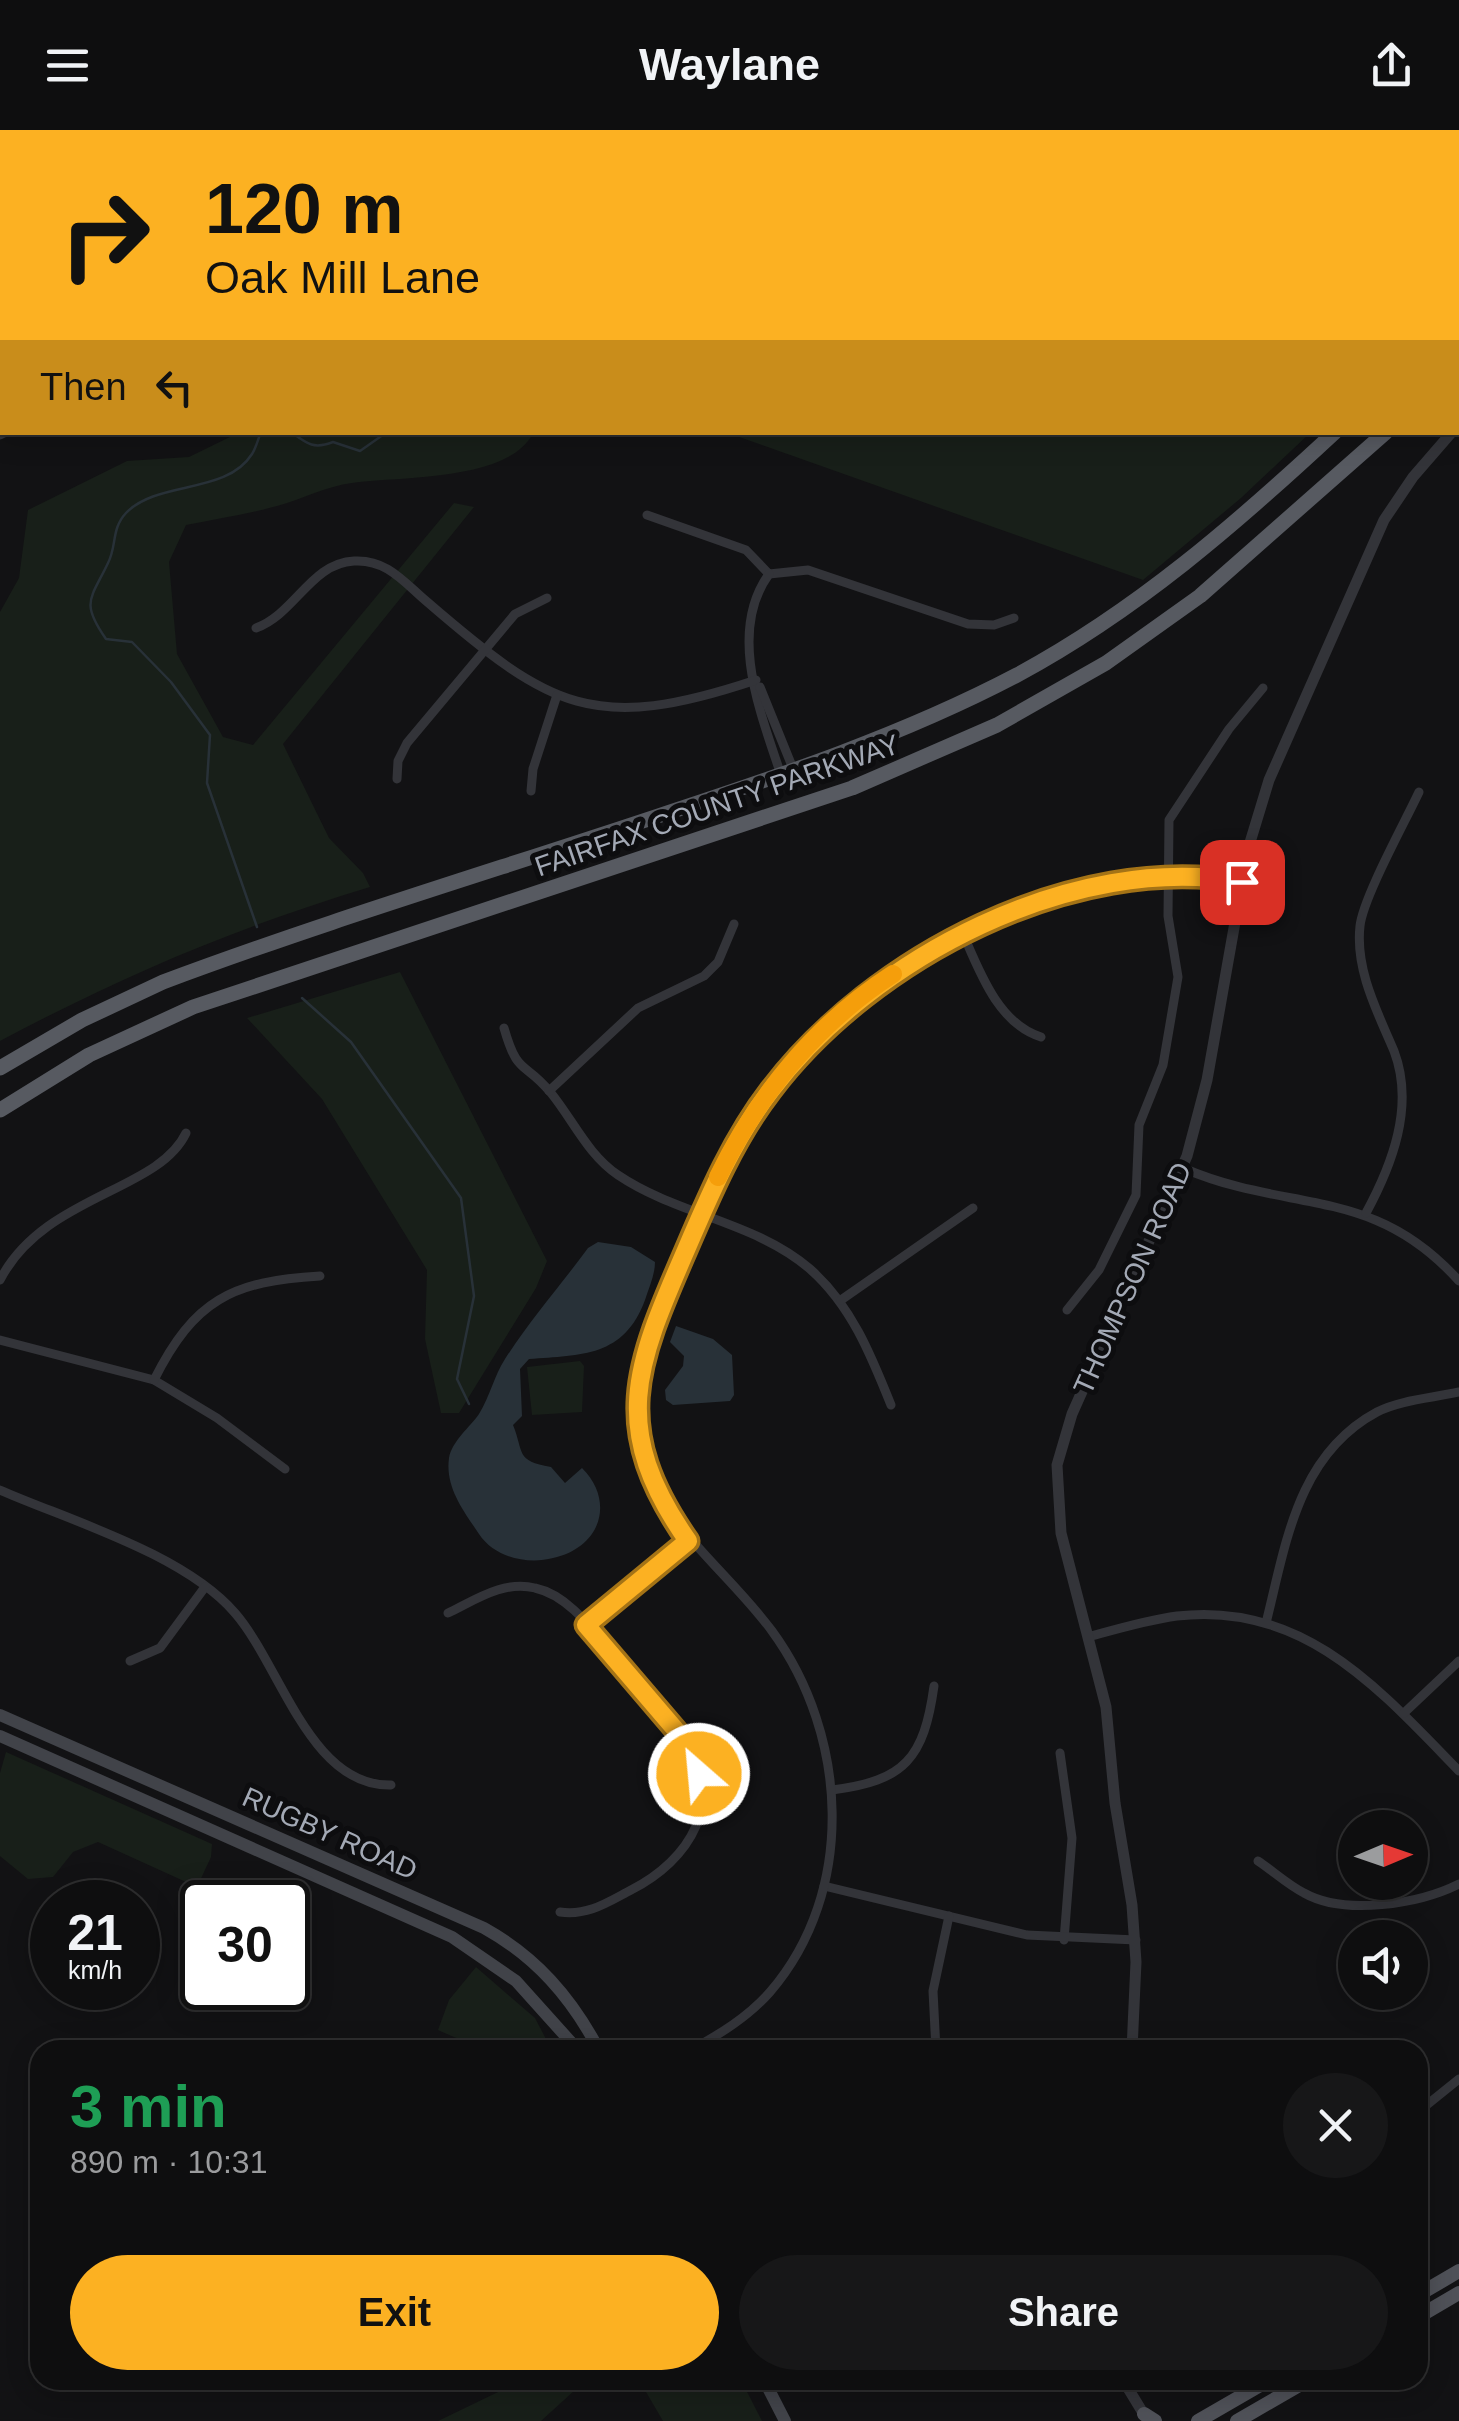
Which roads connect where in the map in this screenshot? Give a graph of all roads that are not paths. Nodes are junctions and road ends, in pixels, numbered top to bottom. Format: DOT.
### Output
graph roads {
  1 [pos="1332,435"];
  2 [pos="1383,435"];
  3 [pos="1450,435"];
  4 [pos="647,515"];
  5 [pos="769,574"];
  6 [pos="547,598"];
  7 [pos="1014,618"];
  8 [pos="256,628"];
  9 [pos="485,650"];
  10 [pos="756,680"];
  11 [pos="1263,688"];
  12 [pos="557,695"];
  13 [pos="788,773"];
  14 [pos="398,779"];
  15 [pos="532,791"];
  16 [pos="1419,792"];
  17 [pos="1166,874"];
  18 [pos="1242,882"];
  19 [pos="734,924"];
  20 [pos="964,936"];
  21 [pos="504,1028"];
  22 [pos="1041,1037"];
  23 [pos="0,1068"];
  24 [pos="549,1091"];
  25 [pos="0,1110"];
  26 [pos="186,1133"];
  27 [pos="1183,1168"];
  28 [pos="973,1208"];
  29 [pos="1366,1213"];
  30 [pos="702,1214"];
  31 [pos="320,1276"];
  32 [pos="0,1280"];
  33 [pos="1459,1281"];
  34 [pos="841,1300"];
  35 [pos="1067,1310"];
  36 [pos="0,1340"];
  37 [pos="154,1380"];
  38 [pos="1459,1392"];
  39 [pos="891,1405"];
  40 [pos="285,1470"];
  41 [pos="0,1490"];
  42 [pos="688,1541"];
  43 [pos="205,1588"];
  44 [pos="448,1613"];
  45 [pos="1266,1622"];
  46 [pos="586,1625"];
  47 [pos="1088,1636"];
  48 [pos="130,1661"];
  49 [pos="1459,1661"];
  50 [pos="934,1686"];
  51 [pos="1404,1714"];
  52 [pos="0,1715"];
  53 [pos="0,1736"];
  54 [pos="1060,1754"];
  55 [pos="1459,1771"];
  56 [pos="390,1786"];
  57 [pos="832,1790"];
  58 [pos="1258,1861"];
  59 [pos="1459,1884"];
  60 [pos="824,1886"];
  61 [pos="560,1912"];
  62 [pos="949,1916"];
  63 [pos="1064,1940"];
  64 [pos="1136,1940"];
  65 [pos="569,2040"];
  66 [pos="592,2040"];
  67 [pos="708,2040"];
  68 [pos="936,2040"];
  69 [pos="1132,2040"];
  70 [pos="1459,2079"];
  71 [pos="1428,2104"];
  72 [pos="1459,2271"];
  73 [pos="1428,2289"];
  74 [pos="1459,2293"];
  75 [pos="1428,2311"];
  76 [pos="769,2390"];
  77 [pos="1130,2390"];
  78 [pos="1252,2390"];
  79 [pos="1291,2390"];
  80 [pos="1149,2419"];
  81 [pos="786,2421"];
  82 [pos="1198,2421"];
  83 [pos="1237,2421"];
  1 -- 13 [label="highway, FAIRFAX COUNTY PARKWAY"];
  2 -- 25 [label="highway, FAIRFAX COUNTY PARKWAY"];
  3 -- 18 [label="street, THOMPSON ROAD"];
  4 -- 5 [label="street"];
  5 -- 7 [label="street"];
  5 -- 10 [label="street"];
  6 -- 9 [label="street"];
  8 -- 9 [label="street"];
  9 -- 12 [label="street"];
  9 -- 14 [label="street"];
  10 -- 12 [label="street"];
  10 -- 13 [label="street"];
  11 -- 17 [label="street"];
  12 -- 15 [label="street"];
  13 -- 23 [label="highway, FAIRFAX COUNTY PARKWAY"];
  16 -- 29 [label="street"];
  17 -- 18 [label="street"];
  17 -- 20 [label="street"];
  17 -- 35 [label="street"];
  18 -- 27 [label="street, THOMPSON ROAD"];
  19 -- 24 [label="street"];
  20 -- 22 [label="street"];
  20 -- 30 [label="street"];
  21 -- 24 [label="street"];
  24 -- 30 [label="street"];
  26 -- 32 [label="street"];
  27 -- 29 [label="street"];
  27 -- 47 [label="street, THOMPSON ROAD"];
  28 -- 34 [label="street"];
  29 -- 33 [label="street"];
  30 -- 34 [label="street"];
  30 -- 42 [label="street"];
  31 -- 37 [label="street"];
  34 -- 39 [label="street"];
  36 -- 37 [label="street"];
  37 -- 40 [label="street"];
  38 -- 45 [label="street"];
  41 -- 43 [label="street"];
  42 -- 46 [label="street"];
  42 -- 57 [label="street"];
  43 -- 48 [label="street"];
  43 -- 56 [label="street"];
  44 -- 46 [label="street"];
  45 -- 47 [label="street"];
  45 -- 51 [label="street"];
  46 -- 61 [label="street"];
  47 -- 64 [label="street, THOMPSON ROAD"];
  49 -- 51 [label="street"];
  50 -- 57 [label="street"];
  51 -- 55 [label="street"];
  52 -- 66 [label="main road, RUGBY ROAD"];
  53 -- 65 [label="main road, RUGBY ROAD"];
  54 -- 63 [label="street"];
  57 -- 60 [label="street"];
  58 -- 59 [label="street"];
  60 -- 62 [label="street"];
  60 -- 67 [label="street"];
  62 -- 63 [label="street"];
  62 -- 68 [label="street"];
  63 -- 64 [label="street"];
  64 -- 69 [label="street, THOMPSON ROAD"];
  70 -- 71 [label="street"];
  72 -- 73 [label="main road"];
  74 -- 75 [label="main road"];
  76 -- 81 [label="main road"];
  77 -- 80 [label="street"];
  78 -- 82 [label="main road"];
  79 -- 83 [label="main road"];
}
